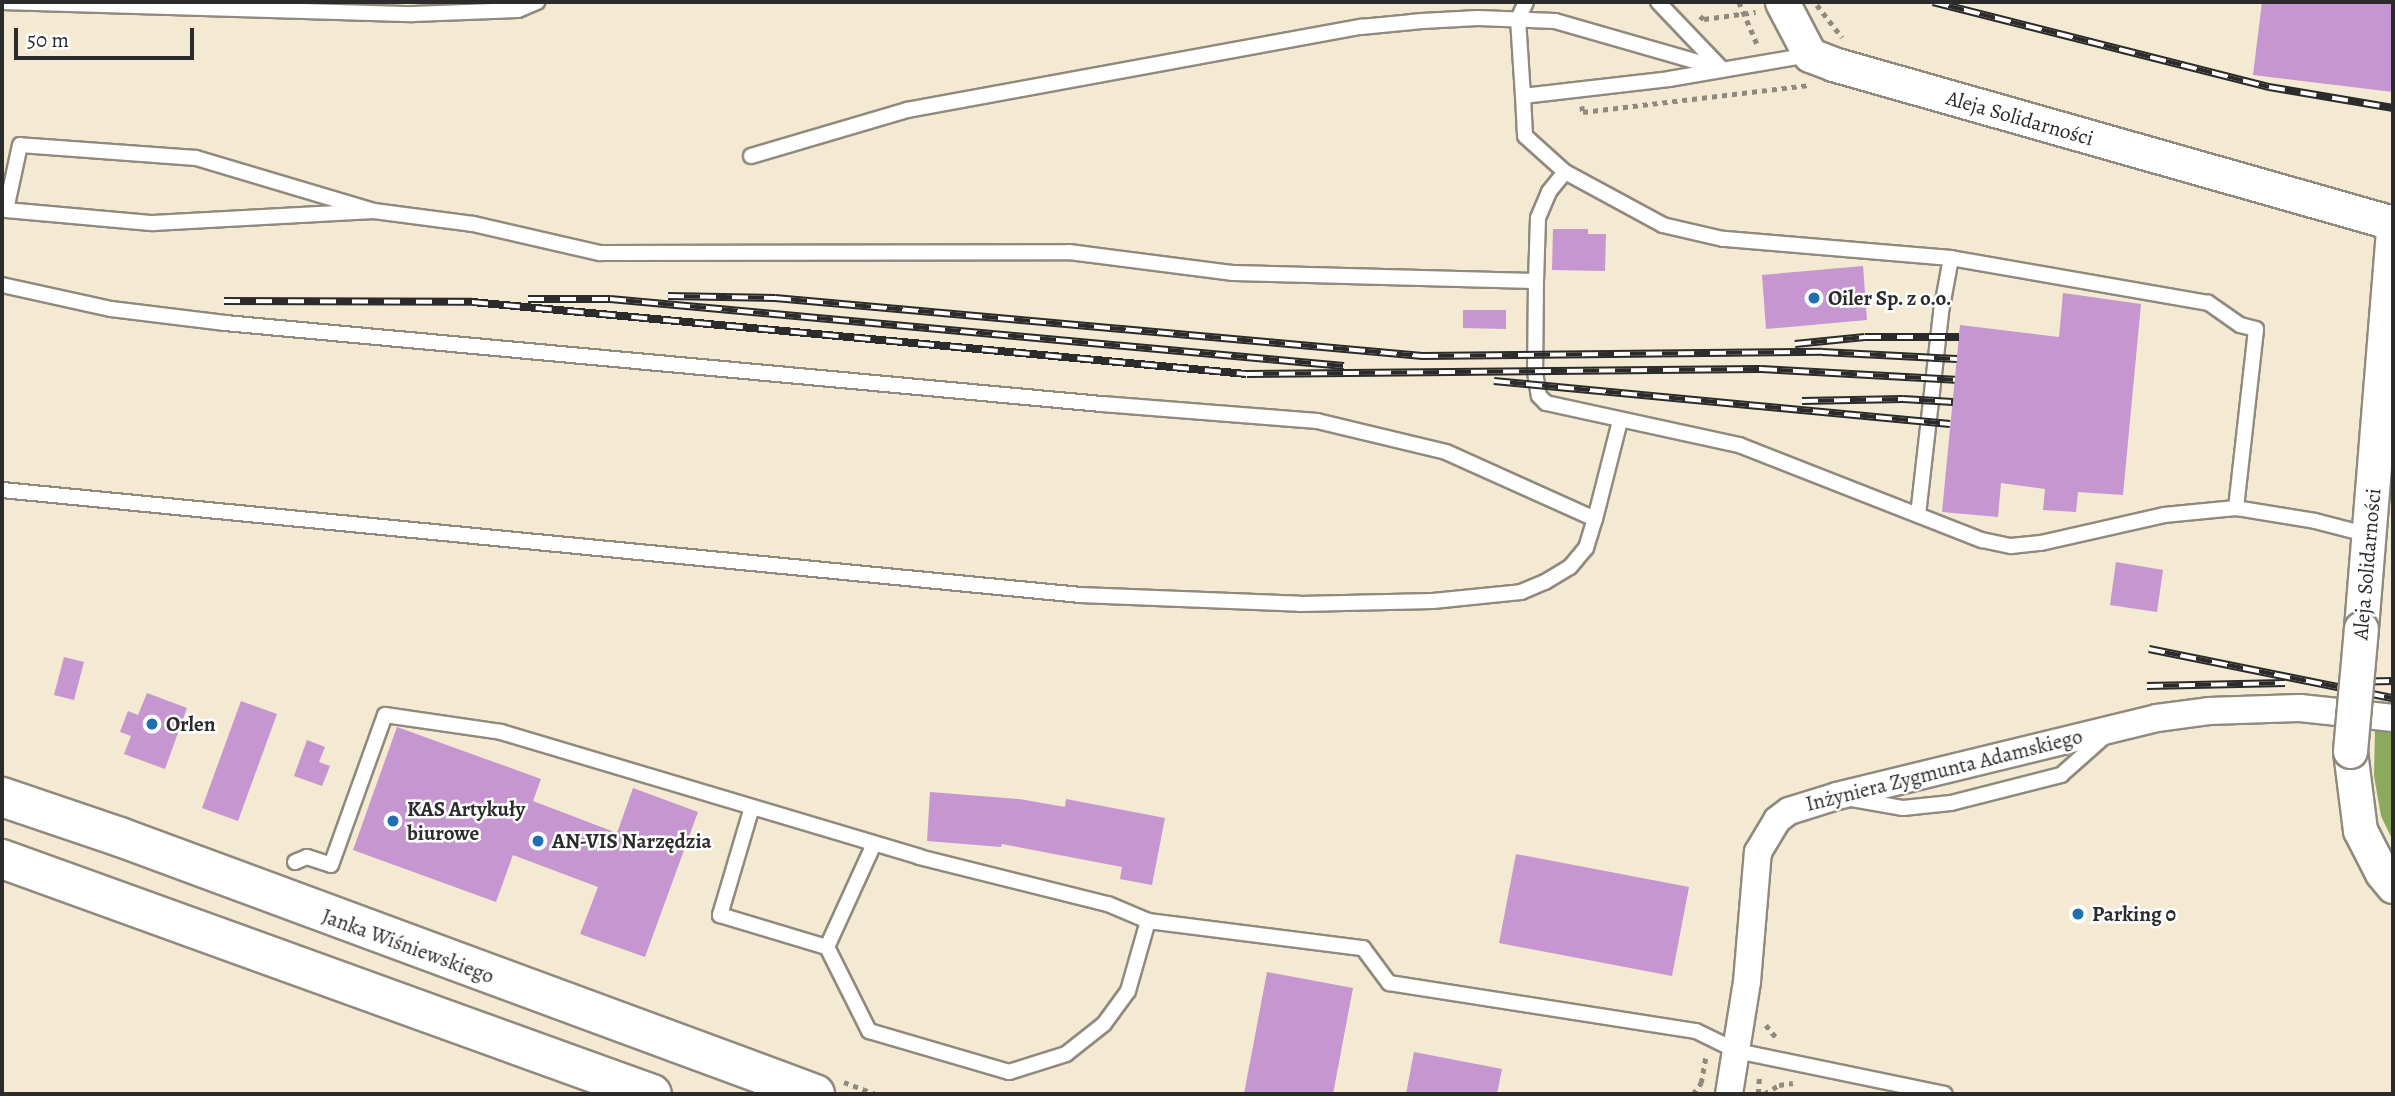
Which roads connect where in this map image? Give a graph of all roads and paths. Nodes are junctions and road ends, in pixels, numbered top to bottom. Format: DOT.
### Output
graph roads {
  1 [pos="2,2"];
  2 [pos="537,2"];
  3 [pos="1526,2"];
  4 [pos="1658,2"];
  5 [pos="1740,2"];
  6 [pos="1782,2"];
  7 [pos="1694,10"];
  8 [pos="1518,19"];
  9 [pos="1810,55"];
  10 [pos="1722,69"];
  11 [pos="1779,87"];
  12 [pos="1523,96"];
  13 [pos="1660,102"];
  14 [pos="751,156"];
  15 [pos="1565,172"];
  16 [pos="374,211"];
  17 [pos="2393,223"];
  18 [pos="2393,232"];
  19 [pos="1951,258"];
  20 [pos="1536,281"];
  21 [pos="2,285"];
  22 [pos="1620,421"];
  23 [pos="2,489"];
  24 [pos="2236,508"];
  25 [pos="1918,516"];
  26 [pos="1595,520"];
  27 [pos="2382,536"];
  28 [pos="2393,718"];
  29 [pos="2,797"];
  30 [pos="752,807"];
  31 [pos="874,844"];
  32 [pos="2,859"];
  33 [pos="295,862"];
  34 [pos="2393,886"];
  35 [pos="1148,921"];
  36 [pos="827,947"];
  37 [pos="1764,1021"];
  38 [pos="1709,1037"];
  39 [pos="1784,1044"];
  40 [pos="1737,1051"];
  41 [pos="652,1094"];
  42 [pos="815,1094"];
  43 [pos="1693,1094"];
  44 [pos="1729,1094"];
  45 [pos="1945,1094"];
  1 -- 2 [label="lane"];
  3 -- 8 [label="lane"];
  4 -- 10 [label="lane"];
  5 -- 7 [label="path"];
  6 -- 9 [label="street"];
  8 -- 10 [label="lane"];
  8 -- 12 [label="lane"];
  8 -- 14 [label="lane"];
  9 -- 10 [label="lane"];
  9 -- 17 [label="street, Aleja Solidarności"];
  10 -- 12 [label="lane"];
  11 -- 13 [label="path"];
  12 -- 15 [label="lane"];
  15 -- 19 [label="lane"];
  15 -- 20 [label="lane"];
  16 -- 16 [label="lane"];
  16 -- 20 [label="lane"];
  18 -- 27 [label="street, Aleja Solidarności"];
  19 -- 24 [label="lane"];
  19 -- 25 [label="lane"];
  20 -- 22 [label="lane"];
  21 -- 26 [label="lane"];
  22 -- 25 [label="lane"];
  22 -- 26 [label="lane"];
  23 -- 26 [label="lane"];
  24 -- 25 [label="lane"];
  24 -- 27 [label="lane"];
  27 -- 34 [label="street, Aleja Solidarności, bridge"];
  28 -- 40 [label="street, Inżyniera Zygmunta Adamskiego"];
  29 -- 42 [label="highway, Janka Wiśniewskiego"];
  30 -- 31 [label="lane"];
  30 -- 33 [label="lane"];
  30 -- 36 [label="lane"];
  31 -- 35 [label="lane"];
  31 -- 36 [label="lane"];
  32 -- 41 [label="highway"];
  35 -- 36 [label="lane"];
  35 -- 38 [label="lane"];
  37 -- 39 [label="path"];
  38 -- 40 [label="lane"];
  38 -- 43 [label="path"];
  40 -- 44 [label="street, Inżyniera Zygmunta Adamskiego"];
  40 -- 45 [label="lane"];
}
